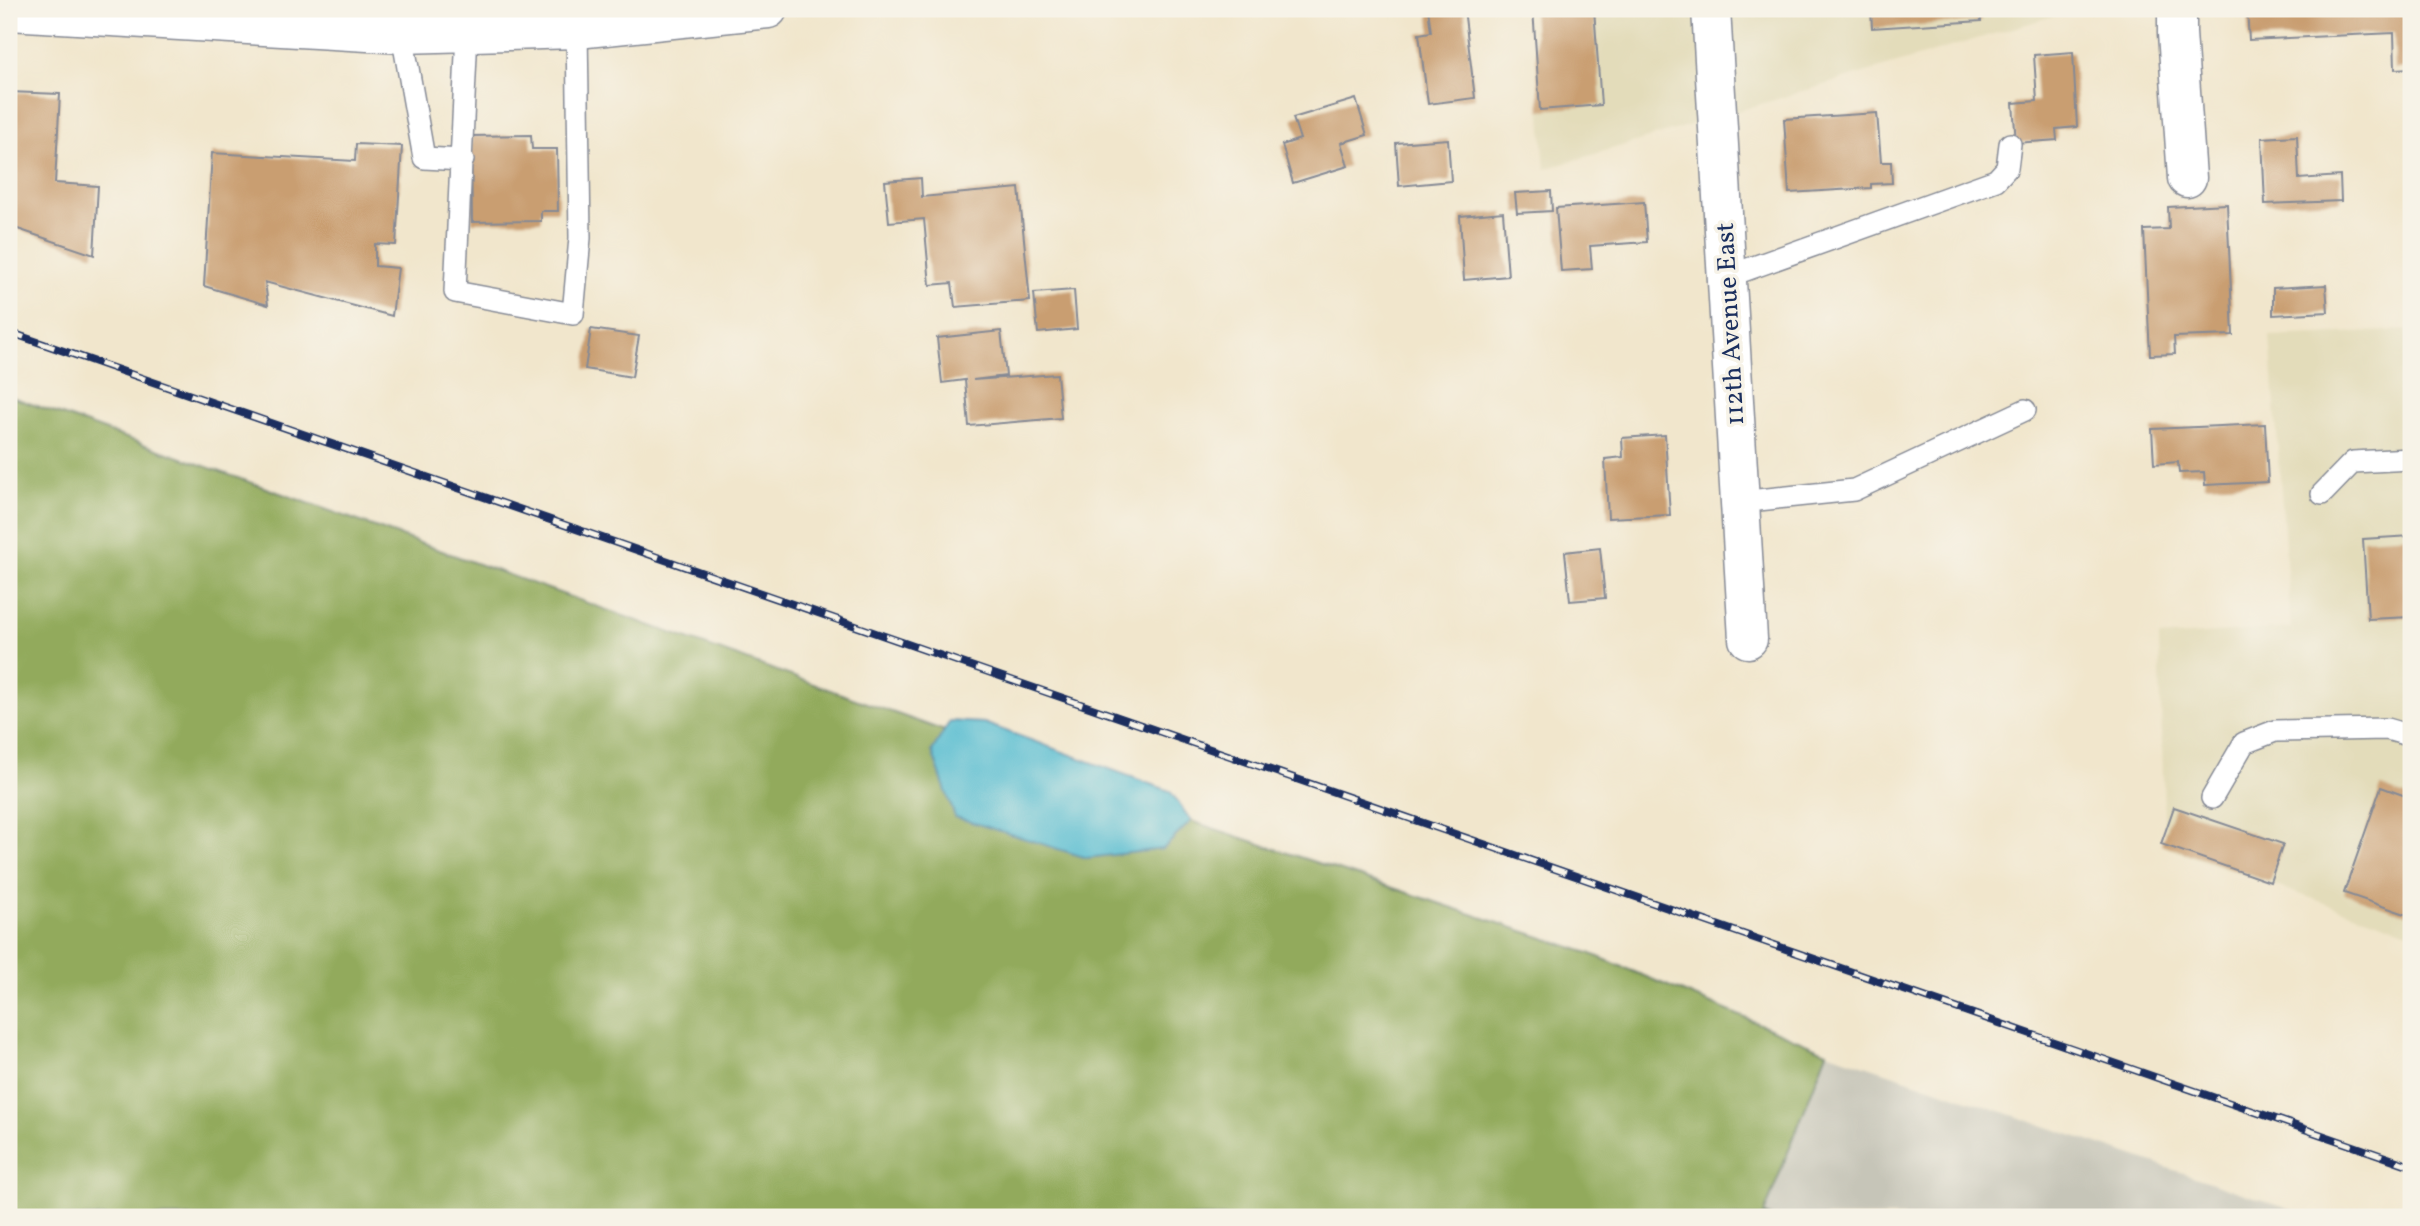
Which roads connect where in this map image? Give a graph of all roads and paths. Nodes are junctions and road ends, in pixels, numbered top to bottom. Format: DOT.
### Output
graph roads {
  1 [pos="768,9"];
  2 [pos="1711,9"];
  3 [pos="2177,9"];
  4 [pos="9,10"];
  5 [pos="143,15"];
  6 [pos="514,20"];
  7 [pos="577,29"];
  8 [pos="467,33"];
  9 [pos="402,34"];
  10 [pos="2010,144"];
  11 [pos="463,160"];
  12 [pos="2187,178"];
  13 [pos="1726,277"];
  14 [pos="2025,410"];
  15 [pos="2411,459"];
  16 [pos="2322,494"];
  17 [pos="1740,502"];
  18 [pos="1748,639"];
  19 [pos="2411,736"];
  20 [pos="2212,798"];
  1 -- 7 [label="street"];
  2 -- 13 [label="street, 112th Avenue East"];
  3 -- 12 [label="street"];
  4 -- 5 [label="street"];
  5 -- 9 [label="street"];
  6 -- 7 [label="street"];
  6 -- 8 [label="street"];
  7 -- 11 [label="lane"];
  8 -- 9 [label="street"];
  8 -- 11 [label="lane"];
  9 -- 11 [label="lane"];
  10 -- 13 [label="lane"];
  13 -- 17 [label="street, 112th Avenue East"];
  14 -- 17 [label="lane"];
  15 -- 16 [label="lane"];
  17 -- 18 [label="street, 112th Avenue East"];
  19 -- 20 [label="lane"];
}
